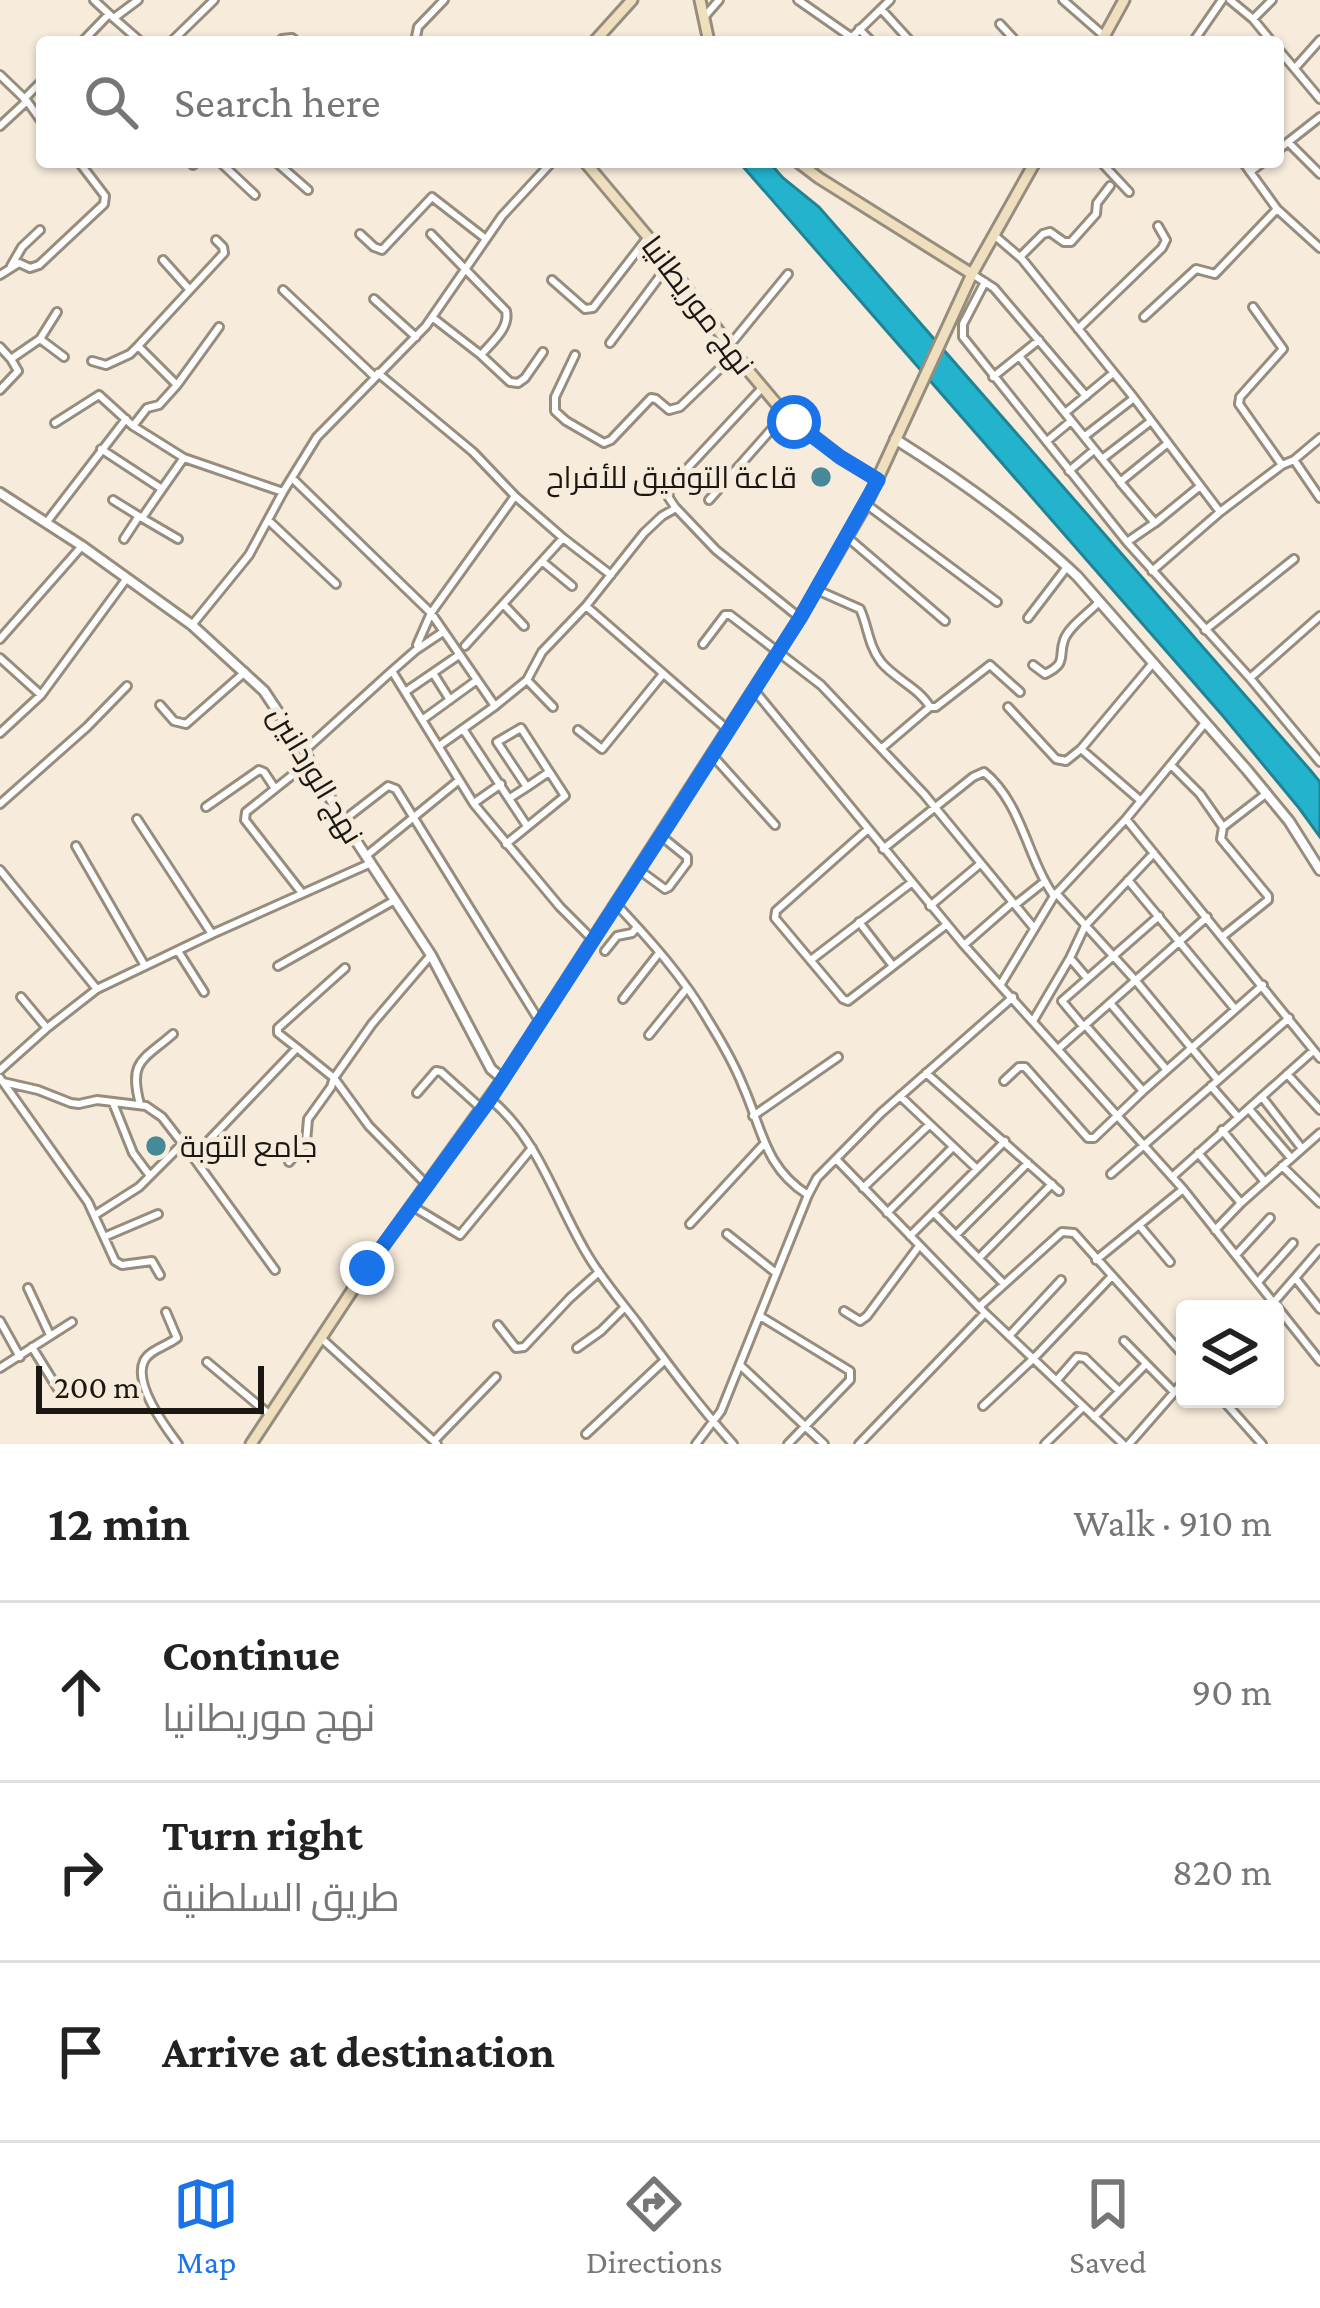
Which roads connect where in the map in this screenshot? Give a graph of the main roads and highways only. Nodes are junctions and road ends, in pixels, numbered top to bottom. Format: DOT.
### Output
graph roads {
  1 [pos="632,0"];
  2 [pos="700,0"];
  3 [pos="1124,0"];
  4 [pos="599,36"];
  5 [pos="708,36"];
  6 [pos="1107,36"];
  7 [pos="590,168"];
  8 [pos="806,168"];
  9 [pos="1032,168"];
  10 [pos="972,274"];
  11 [pos="878,480"];
  12 [pos="251,1444"];
  1 -- 4 [label="main road"];
  2 -- 5 [label="main road"];
  3 -- 6 [label="main road"];
  7 -- 11 [label="main road, نهج موريطانيا"];
  8 -- 10 [label="main road"];
  9 -- 10 [label="main road"];
  10 -- 11 [label="main road"];
  11 -- 12 [label="main road"];
}
